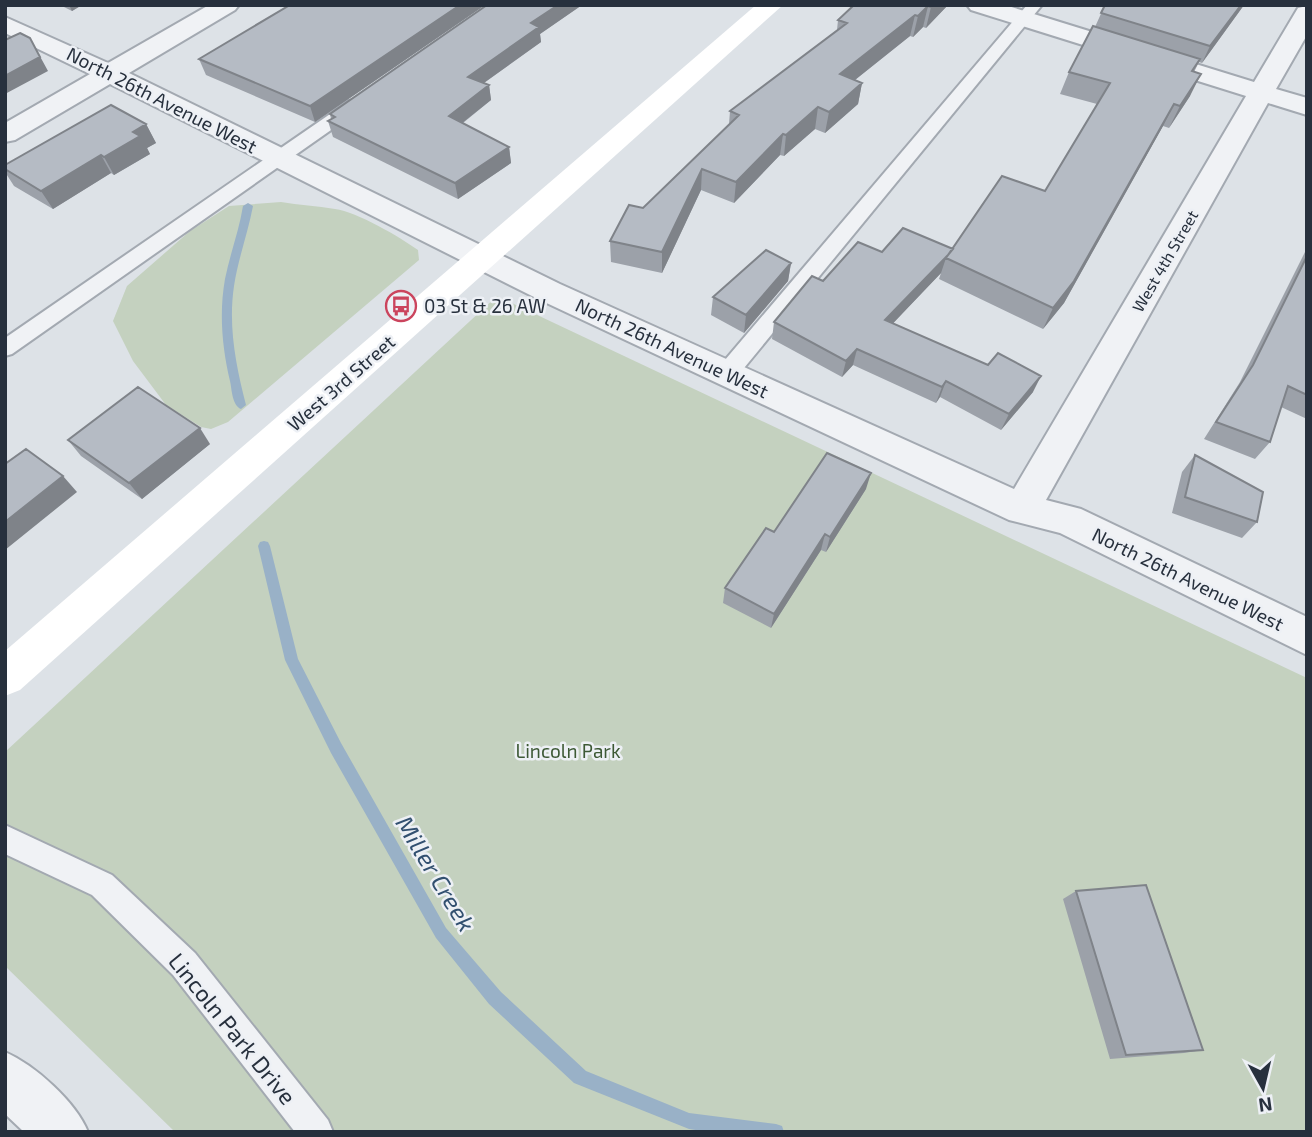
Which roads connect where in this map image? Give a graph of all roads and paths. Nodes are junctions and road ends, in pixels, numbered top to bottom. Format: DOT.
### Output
graph roads {
  1 [pos="226,5"];
  2 [pos="771,5"];
  3 [pos="979,5"];
  4 [pos="1029,12"];
  5 [pos="1307,13"];
  6 [pos="5,24"];
  7 [pos="111,73"];
  8 [pos="1262,93"];
  9 [pos="366,97"];
  10 [pos="1307,107"];
  11 [pos="5,134"];
  12 [pos="277,159"];
  13 [pos="483,260"];
  14 [pos="5,349"];
  15 [pos="727,373"];
  16 [pos="1022,509"];
  17 [pos="1307,637"];
  18 [pos="5,677"];
  19 [pos="5,839"];
  20 [pos="5,1078"];
  21 [pos="62,1132"];
  22 [pos="316,1132"];
  1 -- 7 [label="street"];
  2 -- 13 [label="main road, West 3rd Street"];
  3 -- 4 [label="street"];
  4 -- 8 [label="street"];
  4 -- 15 [label="lane"];
  5 -- 8 [label="street, West 4th Street"];
  6 -- 7 [label="street, North 26th Avenue West"];
  7 -- 11 [label="street"];
  7 -- 12 [label="street, North 26th Avenue West"];
  8 -- 10 [label="street"];
  8 -- 16 [label="street, West 4th Street"];
  9 -- 12 [label="lane"];
  12 -- 13 [label="street, North 26th Avenue West"];
  12 -- 14 [label="lane"];
  13 -- 15 [label="street, North 26th Avenue West"];
  13 -- 18 [label="main road, West 3rd Street"];
  15 -- 16 [label="street, North 26th Avenue West"];
  16 -- 17 [label="street, North 26th Avenue West"];
  19 -- 22 [label="lane, Lincoln Park Drive"];
  20 -- 21 [label="street"];
}
